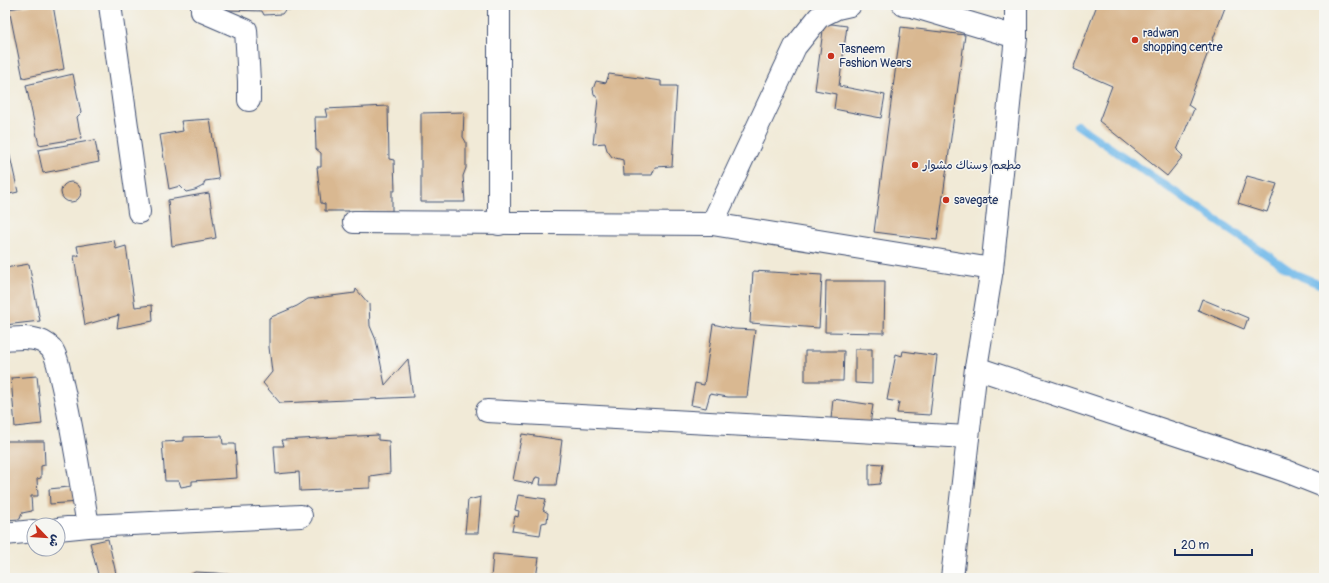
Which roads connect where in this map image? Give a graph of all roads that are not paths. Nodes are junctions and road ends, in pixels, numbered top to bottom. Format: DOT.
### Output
graph roads {
  1 [pos="110,5"];
  2 [pos="202,5"];
  3 [pos="499,5"];
  4 [pos="850,5"];
  5 [pos="904,5"];
  6 [pos="1016,5"];
  7 [pos="1016,37"];
  8 [pos="249,100"];
  9 [pos="139,212"];
  10 [pos="354,222"];
  11 [pos="499,224"];
  12 [pos="712,224"];
  13 [pos="992,269"];
  14 [pos="5,339"];
  15 [pos="976,368"];
  16 [pos="488,411"];
  17 [pos="968,437"];
  18 [pos="1324,486"];
  19 [pos="301,516"];
  20 [pos="88,526"];
  21 [pos="66,528"];
  22 [pos="26,533"];
  23 [pos="5,534"];
  24 [pos="952,578"];
  1 -- 9 [label="street"];
  2 -- 8 [label="street"];
  3 -- 11 [label="street"];
  4 -- 12 [label="street"];
  5 -- 7 [label="street"];
  6 -- 7 [label="street"];
  7 -- 13 [label="street"];
  10 -- 11 [label="street"];
  11 -- 12 [label="street"];
  12 -- 13 [label="street"];
  13 -- 15 [label="street"];
  14 -- 20 [label="street"];
  15 -- 17 [label="street"];
  15 -- 18 [label="street"];
  16 -- 17 [label="street"];
  17 -- 24 [label="street"];
  19 -- 20 [label="street"];
  20 -- 21 [label="street"];
  22 -- 23 [label="street"];
}
